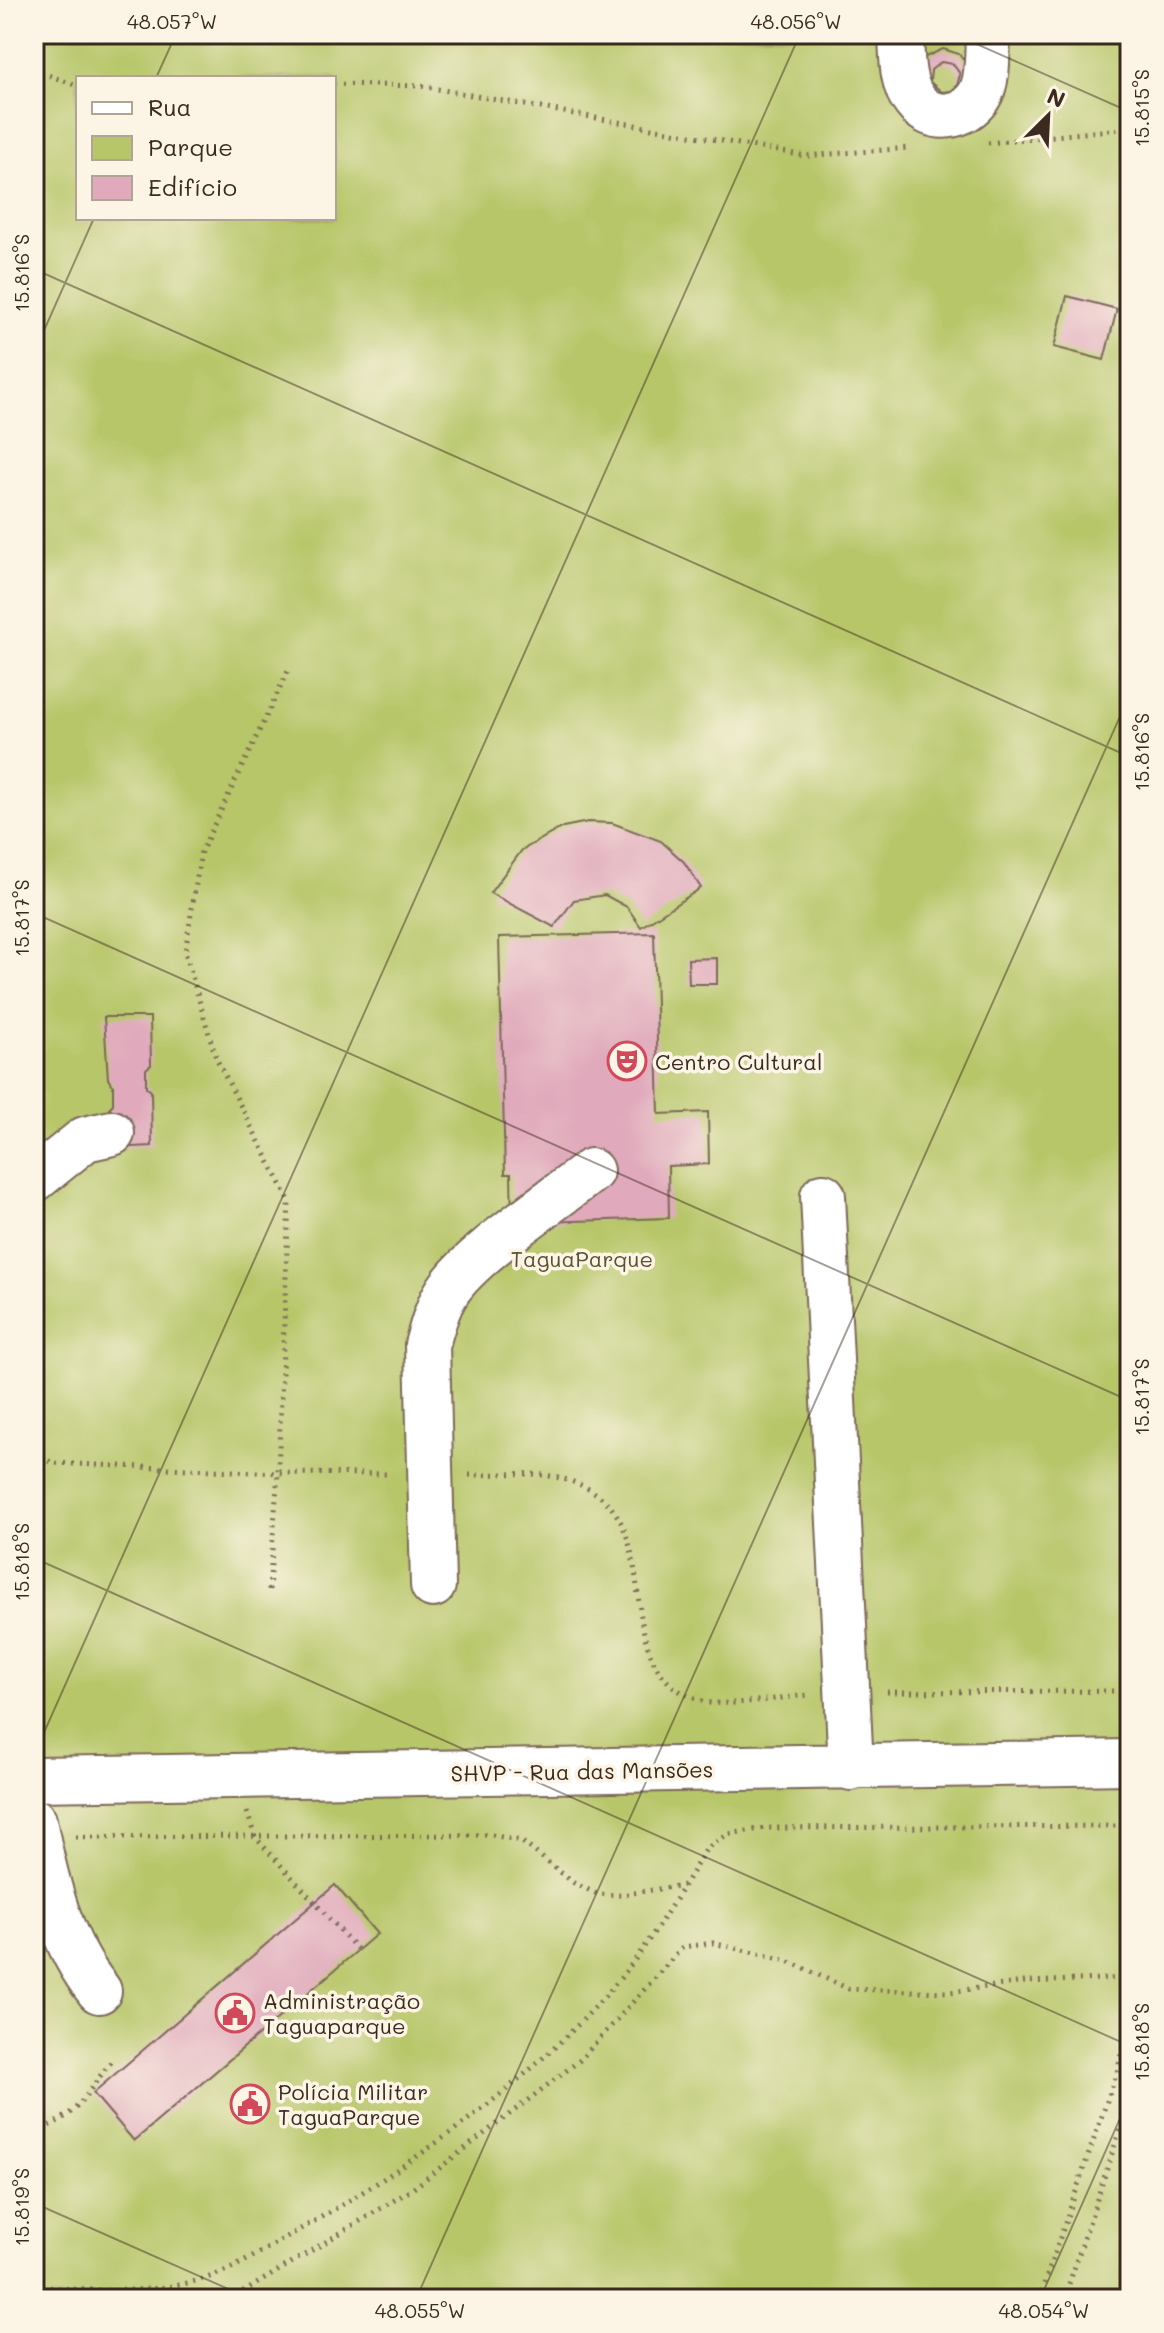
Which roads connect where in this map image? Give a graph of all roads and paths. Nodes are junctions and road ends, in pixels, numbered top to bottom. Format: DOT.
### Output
graph roads {
  1 [pos="901,34"];
  2 [pos="988,34"];
  3 [pos="34,70"];
  4 [pos="336,84"];
  5 [pos="76,85"];
  6 [pos="1130,128"];
  7 [pos="977,144"];
  8 [pos="914,148"];
  9 [pos="289,669"];
  10 [pos="112,1133"];
  11 [pos="591,1171"];
  12 [pos="34,1180"];
  13 [pos="823,1196"];
  14 [pos="34,1454"];
  15 [pos="278,1473"];
  16 [pos="432,1474"];
  17 [pos="433,1585"];
  18 [pos="269,1590"];
  19 [pos="1130,1691"];
  20 [pos="845,1693"];
  21 [pos="1130,1762"];
  22 [pos="851,1768"];
  23 [pos="240,1776"];
  24 [pos="34,1779"];
  25 [pos="1130,1826"];
  26 [pos="36,1829"];
  27 [pos="255,1837"];
  28 [pos="684,1885"];
  29 [pos="359,1951"];
  30 [pos="1130,1978"];
  31 [pos="99,1991"];
  32 [pos="1130,2011"];
  33 [pos="112,2061"];
  34 [pos="1130,2099"];
  35 [pos="34,2131"];
  36 [pos="34,2286"];
  37 [pos="220,2299"];
  38 [pos="1039,2299"];
  39 [pos="1064,2299"];
  1 -- 2 [label="street"];
  3 -- 5 [label="path"];
  4 -- 8 [label="path"];
  6 -- 7 [label="path"];
  9 -- 15 [label="path"];
  10 -- 12 [label="street"];
  11 -- 16 [label="street"];
  13 -- 20 [label="street"];
  14 -- 15 [label="path"];
  15 -- 16 [label="path"];
  15 -- 18 [label="path"];
  16 -- 17 [label="street"];
  16 -- 20 [label="path"];
  19 -- 20 [label="path"];
  20 -- 22 [label="street"];
  21 -- 22 [label="street, SHVP - Rua das Mansões"];
  22 -- 23 [label="street, SHVP - Rua das Mansões"];
  23 -- 24 [label="street, SHVP - Rua das Mansões"];
  23 -- 27 [label="path"];
  25 -- 28 [label="path"];
  26 -- 27 [label="path"];
  26 -- 31 [label="street"];
  27 -- 28 [label="path"];
  27 -- 29 [label="path"];
  28 -- 36 [label="path"];
  30 -- 37 [label="path"];
  32 -- 38 [label="path"];
  33 -- 35 [label="path"];
  34 -- 39 [label="path"];
}
